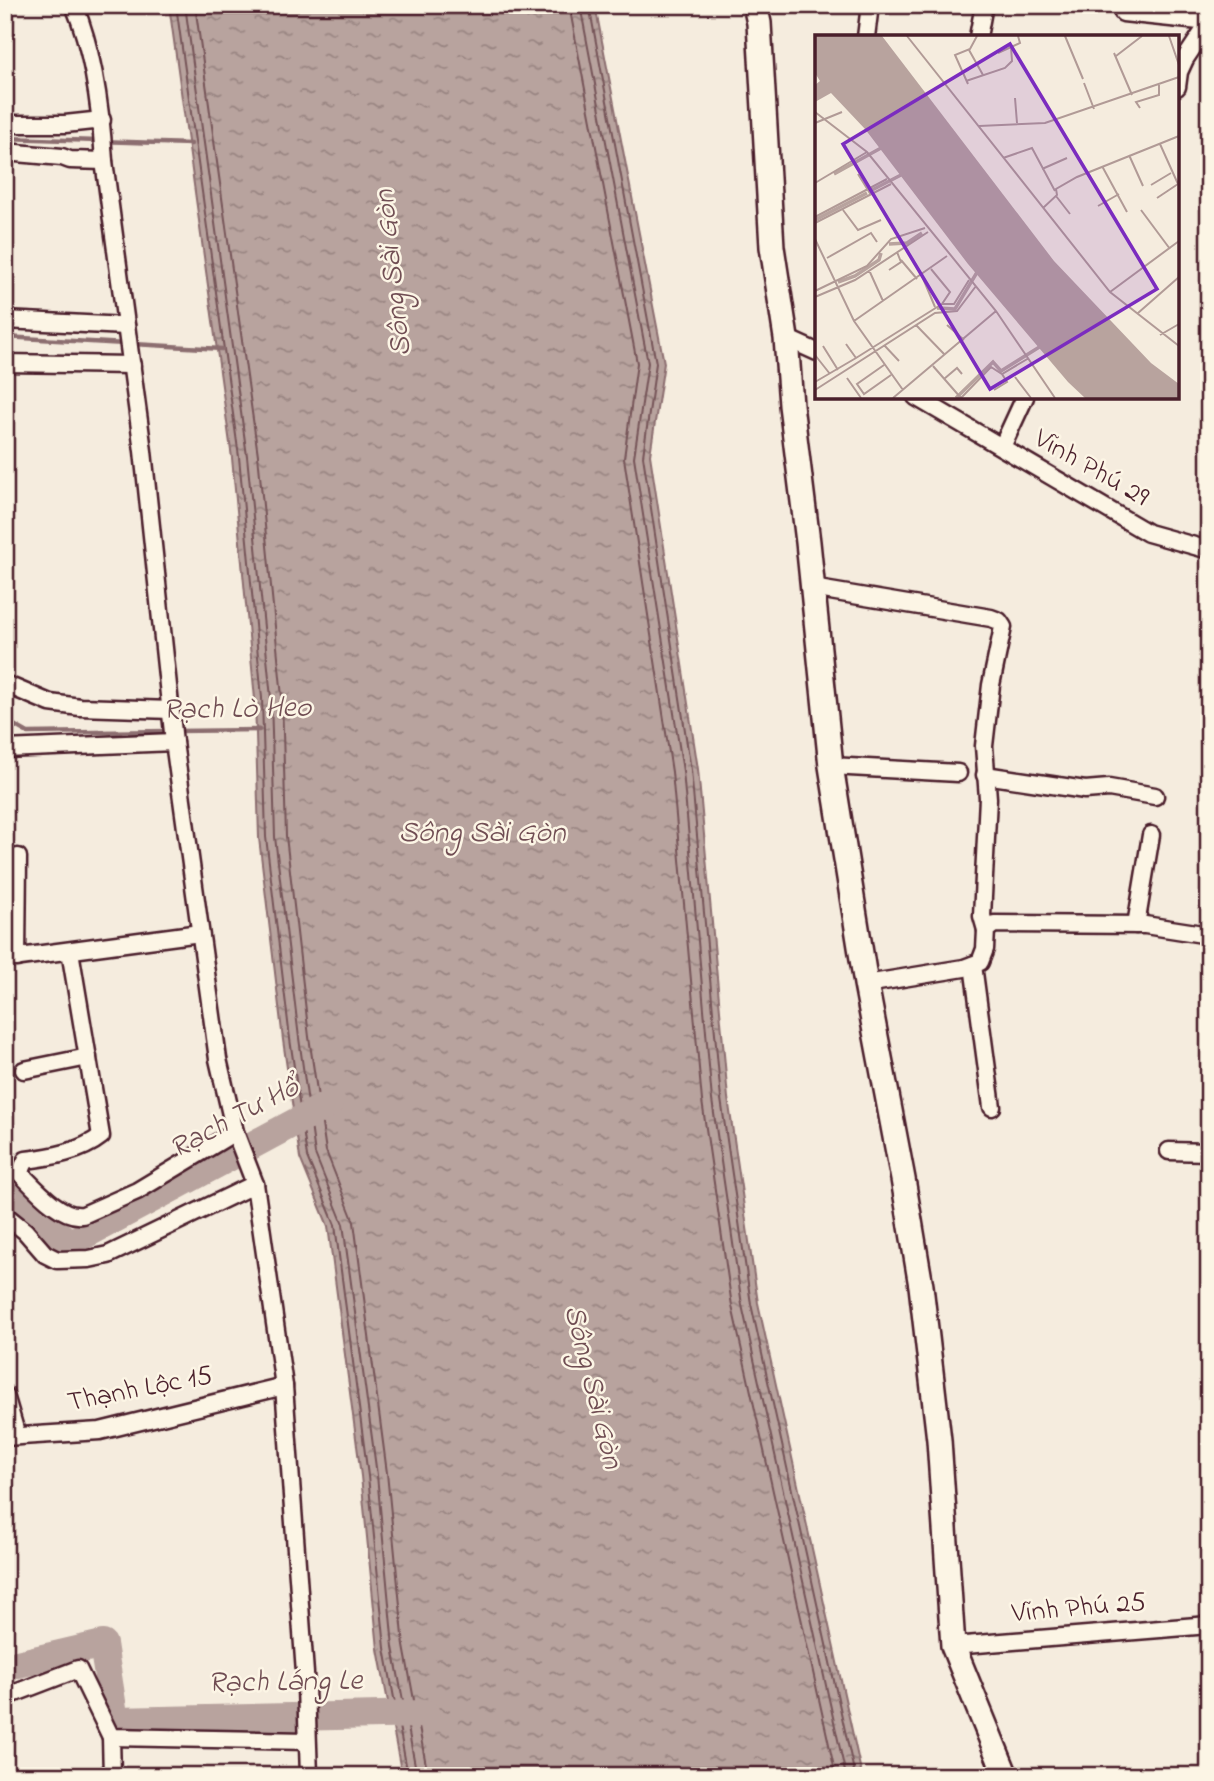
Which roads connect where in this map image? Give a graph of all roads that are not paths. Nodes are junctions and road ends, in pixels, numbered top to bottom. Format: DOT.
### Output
graph roads {
  1 [pos="74,5"];
  2 [pos="755,5"];
  3 [pos="870,5"];
  4 [pos="984,5"];
  5 [pos="1123,13"];
  6 [pos="1209,22"];
  7 [pos="866,35"];
  8 [pos="978,35"];
  9 [pos="1179,72"];
  10 [pos="5,124"];
  11 [pos="102,125"];
  12 [pos="5,152"];
  13 [pos="104,156"];
  14 [pos="5,320"];
  15 [pos="127,330"];
  16 [pos="786,345"];
  17 [pos="815,352"];
  18 [pos="131,360"];
  19 [pos="5,363"];
  20 [pos="919,399"];
  21 [pos="1024,399"];
  22 [pos="1002,447"];
  23 [pos="1209,550"];
  24 [pos="812,588"];
  25 [pos="5,684"];
  26 [pos="172,715"];
  27 [pos="174,742"];
  28 [pos="5,749"];
  29 [pos="831,766"];
  30 [pos="958,773"];
  31 [pos="985,775"];
  32 [pos="1155,796"];
  33 [pos="1151,835"];
  34 [pos="18,857"];
  35 [pos="1136,925"];
  36 [pos="986,930"];
  37 [pos="200,933"];
  38 [pos="1209,935"];
  39 [pos="70,951"];
  40 [pos="11,958"];
  41 [pos="974,965"];
  42 [pos="866,984"];
  43 [pos="88,1057"];
  44 [pos="24,1070"];
  45 [pos="992,1107"];
  46 [pos="238,1136"];
  47 [pos="1169,1152"];
  48 [pos="1209,1152"];
  49 [pos="12,1173"];
  50 [pos="253,1179"];
  51 [pos="5,1215"];
  52 [pos="284,1386"];
  53 [pos="5,1395"];
  54 [pos="11,1436"];
  55 [pos="1209,1625"];
  56 [pos="953,1646"];
  57 [pos="5,1697"];
  58 [pos="111,1737"];
  59 [pos="307,1737"];
  60 [pos="112,1776"];
  61 [pos="309,1776"];
  62 [pos="1006,1776"];
  1 -- 11 [label="street"];
  2 -- 16 [label="street"];
  3 -- 7 [label="street"];
  4 -- 8 [label="street"];
  5 -- 6 [label="street"];
  6 -- 9 [label="street"];
  10 -- 11 [label="street"];
  11 -- 13 [label="street"];
  12 -- 13 [label="street"];
  13 -- 15 [label="street"];
  14 -- 15 [label="street"];
  15 -- 18 [label="street"];
  16 -- 17 [label="street"];
  16 -- 24 [label="street"];
  18 -- 19 [label="street"];
  18 -- 26 [label="street"];
  20 -- 22 [label="street, Vĩnh Phú 29"];
  21 -- 22 [label="street"];
  22 -- 23 [label="street, Vĩnh Phú 29"];
  24 -- 29 [label="street"];
  24 -- 31 [label="street"];
  25 -- 26 [label="street"];
  26 -- 27 [label="street"];
  27 -- 28 [label="street"];
  27 -- 37 [label="street"];
  29 -- 30 [label="street"];
  29 -- 42 [label="street"];
  31 -- 32 [label="street"];
  31 -- 36 [label="street"];
  33 -- 35 [label="street"];
  34 -- 40 [label="street"];
  35 -- 36 [label="street"];
  35 -- 38 [label="street"];
  36 -- 41 [label="street"];
  37 -- 39 [label="street"];
  37 -- 46 [label="street"];
  39 -- 40 [label="street"];
  39 -- 43 [label="street"];
  41 -- 42 [label="street"];
  41 -- 45 [label="street"];
  42 -- 56 [label="street"];
  43 -- 44 [label="street"];
  43 -- 49 [label="street"];
  46 -- 49 [label="street"];
  46 -- 50 [label="street"];
  47 -- 48 [label="street"];
  50 -- 51 [label="street"];
  50 -- 52 [label="street"];
  52 -- 54 [label="street, Thạnh Lộc 15"];
  52 -- 59 [label="street"];
  53 -- 54 [label="street"];
  55 -- 56 [label="street, Vĩnh Phú 25"];
  56 -- 62 [label="street"];
  57 -- 58 [label="street"];
  58 -- 59 [label="street"];
  58 -- 60 [label="street"];
  59 -- 61 [label="street"];
}
